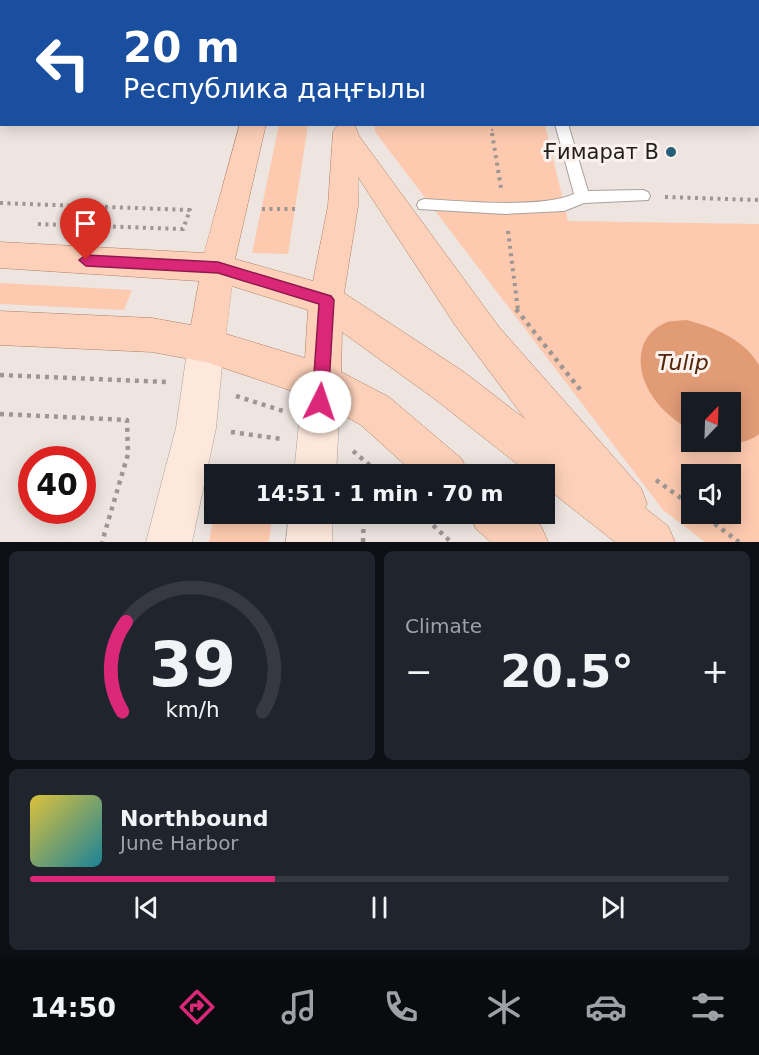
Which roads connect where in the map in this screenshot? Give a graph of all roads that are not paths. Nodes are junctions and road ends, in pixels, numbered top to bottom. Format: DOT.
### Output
graph roads {
  1 [pos="252,126"];
  2 [pos="562,126"];
  3 [pos="346,130"];
  4 [pos="643,196"];
  5 [pos="582,197"];
  6 [pos="424,205"];
  7 [pos="0,255"];
  8 [pos="219,259"];
  9 [pos="326,300"];
  10 [pos="0,328"];
  11 [pos="206,345"];
  12 [pos="322,382"];
  13 [pos="316,464"];
  14 [pos="436,464"];
  15 [pos="310,524"];
  16 [pos="505,524"];
  17 [pos="169,542"];
  18 [pos="309,542"];
  19 [pos="525,542"];
  20 [pos="652,542"];
  21 [pos="657,542"];
  1 -- 8 [label="main road"];
  2 -- 5 [label="lane"];
  3 -- 9 [label="main road"];
  3 -- 21 [label="main road"];
  4 -- 5 [label="lane"];
  5 -- 6 [label="lane"];
  7 -- 8 [label="main road"];
  8 -- 9 [label="main road"];
  8 -- 11 [label="main road"];
  9 -- 12 [label="main road"];
  9 -- 20 [label="main road"];
  10 -- 11 [label="main road"];
  11 -- 12 [label="main road"];
  11 -- 17 [label="street"];
  12 -- 13 [label="street"];
  12 -- 14 [label="main road"];
  15 -- 18 [label="street"];
  16 -- 19 [label="main road"];
}
